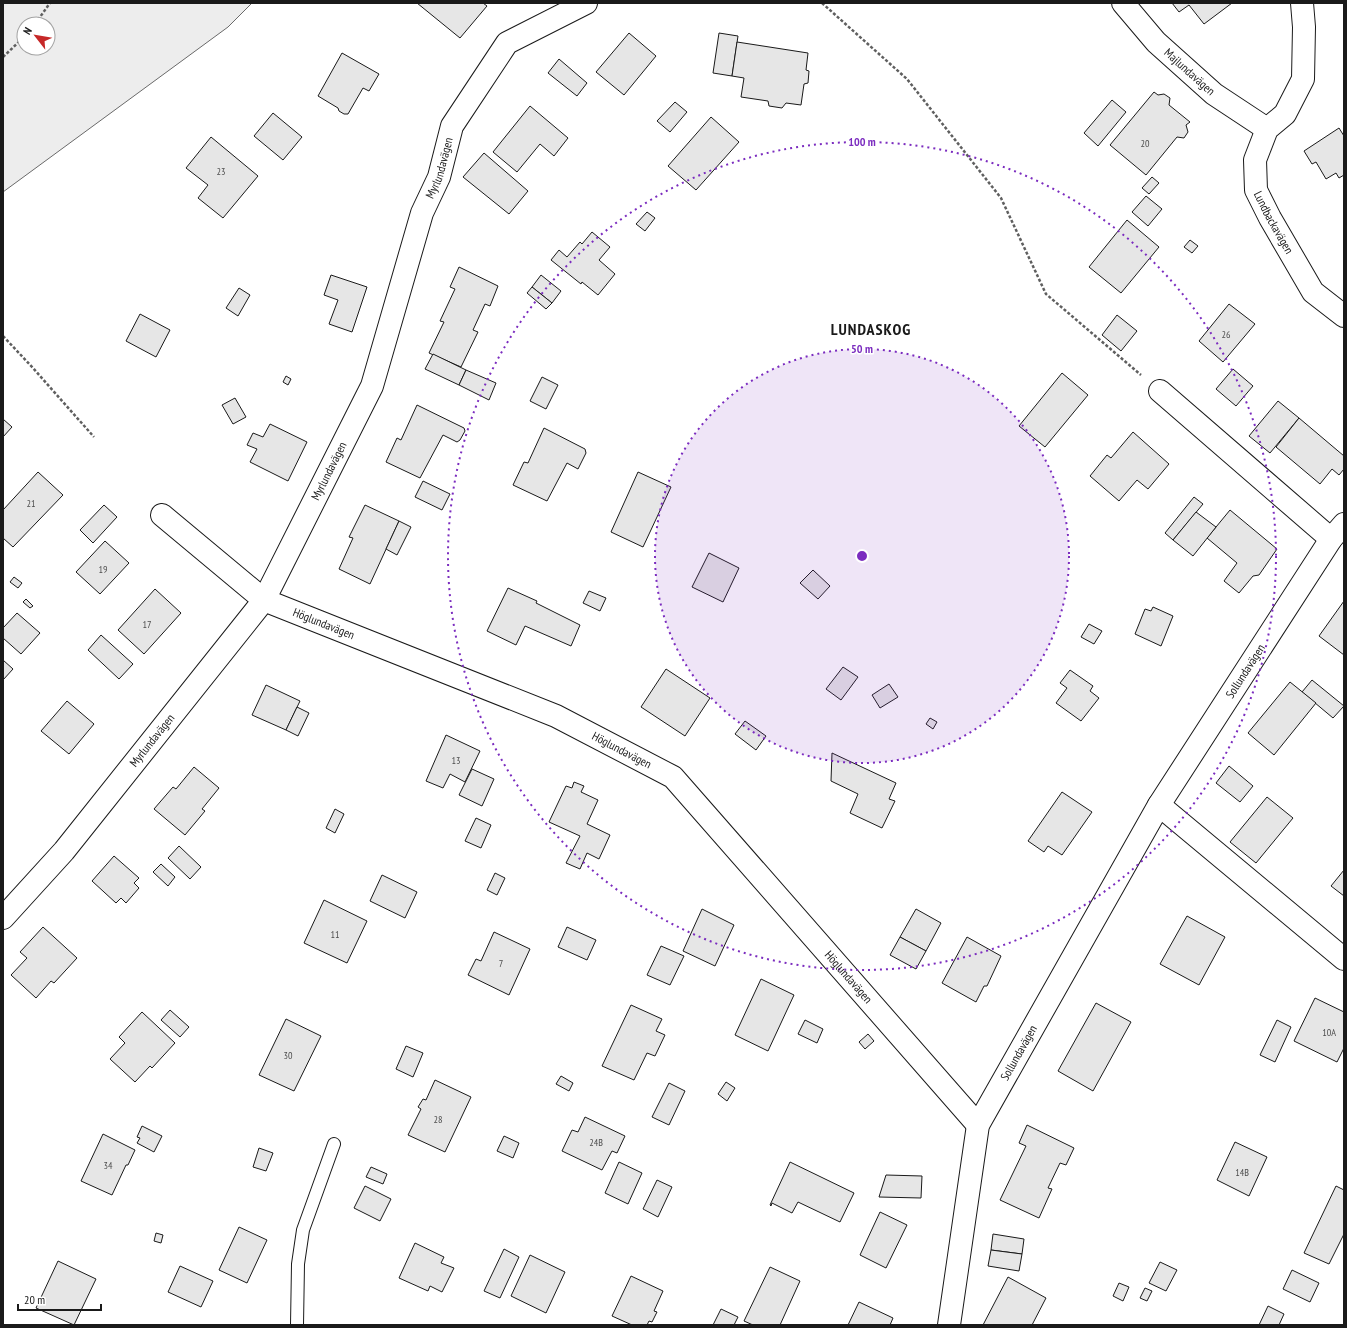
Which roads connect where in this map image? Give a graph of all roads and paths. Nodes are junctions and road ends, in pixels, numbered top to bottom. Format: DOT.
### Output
graph roads {
  1 [pos="50,3"];
  2 [pos="586,3"];
  3 [pos="822,3"];
  4 [pos="1123,3"];
  5 [pos="1302,3"];
  6 [pos="41,16"];
  7 [pos="16,45"];
  8 [pos="3,57"];
  9 [pos="1267,129"];
  10 [pos="1344,316"];
  11 [pos="3,336"];
  12 [pos="1160,391"];
  13 [pos="94,437"];
  14 [pos="162,515"];
  15 [pos="1338,531"];
  16 [pos="264,600"];
  17 [pos="1159,805"];
  18 [pos="3,918"];
  19 [pos="1344,959"];
  20 [pos="978,1125"];
  21 [pos="334,1144"];
  22 [pos="297,1325"];
  23 [pos="949,1325"];
  1 -- 6 [label="path"];
  2 -- 16 [label="street, Myrlundavägen"];
  3 -- 12 [label="path"];
  4 -- 9 [label="street, Majlundavägen"];
  5 -- 9 [label="street, Lundbackavägen"];
  7 -- 8 [label="path"];
  9 -- 10 [label="street, Lundbackavägen"];
  11 -- 13 [label="path"];
  12 -- 15 [label="street, Sollundavägen"];
  14 -- 16 [label="street, Höglundavägen"];
  15 -- 17 [label="street, Sollundavägen"];
  16 -- 18 [label="street, Myrlundavägen"];
  16 -- 20 [label="street, Höglundavägen"];
  17 -- 19 [label="street"];
  17 -- 20 [label="street, Sollundavägen"];
  20 -- 23 [label="street, Sollundavägen"];
  21 -- 22 [label="lane"];
}
